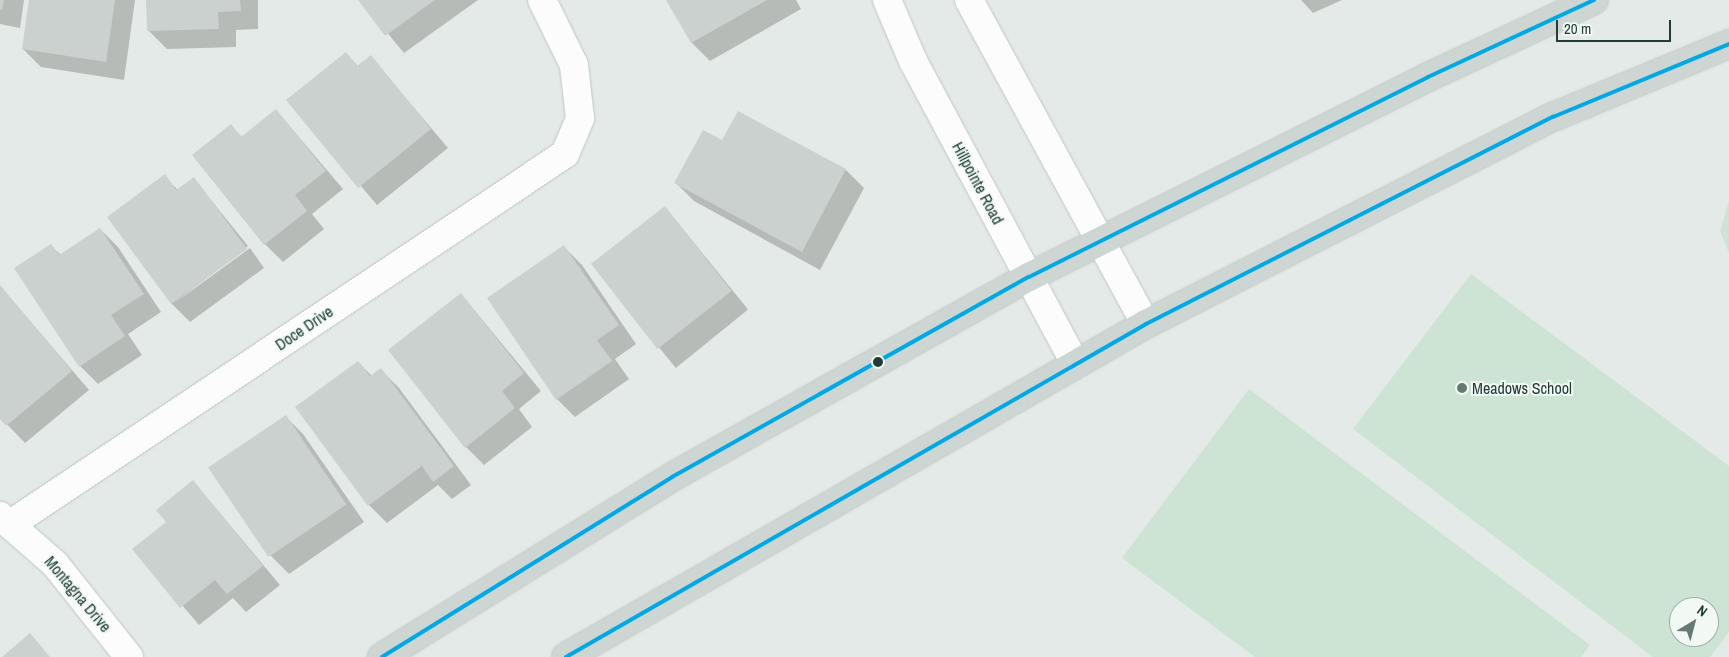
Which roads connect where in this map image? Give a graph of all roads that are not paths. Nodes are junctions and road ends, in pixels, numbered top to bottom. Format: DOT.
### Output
graph roads {
  1 [pos="542,0"];
  2 [pos="887,0"];
  3 [pos="969,0"];
  4 [pos="1594,0"];
  5 [pos="1729,44"];
  6 [pos="1101,240"];
  7 [pos="1029,277"];
  8 [pos="1146,324"];
  9 [pos="1075,363"];
  10 [pos="6,520"];
  11 [pos="129,657"];
  12 [pos="382,657"];
  13 [pos="566,657"];
  1 -- 10 [label="street, Doce Drive"];
  2 -- 7 [label="street, Hillpointe Road"];
  3 -- 6 [label="street"];
  4 -- 6 [label="main road"];
  5 -- 8 [label="main road"];
  6 -- 7 [label="main road"];
  6 -- 8 [label="street"];
  7 -- 9 [label="street, Hillpointe Road"];
  7 -- 12 [label="main road"];
  8 -- 9 [label="main road"];
  9 -- 13 [label="main road"];
  10 -- 11 [label="street, Montagna Drive"];
}
